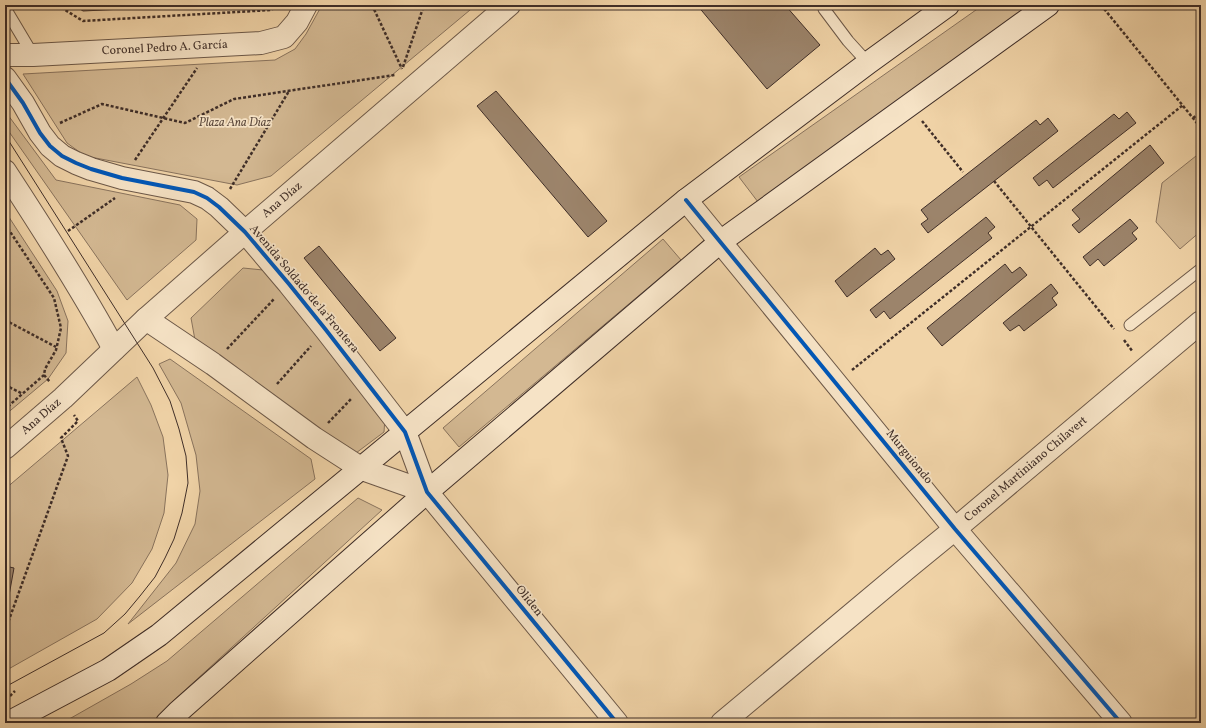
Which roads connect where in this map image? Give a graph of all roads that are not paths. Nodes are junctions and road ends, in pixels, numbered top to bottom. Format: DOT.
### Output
graph roads {
  1 [pos="306,5"];
  2 [pos="509,5"];
  3 [pos="948,5"];
  4 [pos="1048,5"];
  5 [pos="824,6"];
  6 [pos="5,8"];
  7 [pos="5,55"];
  8 [pos="33,55"];
  9 [pos="868,63"];
  10 [pos="5,78"];
  11 [pos="5,171"];
  12 [pos="686,200"];
  13 [pos="245,232"];
  14 [pos="720,242"];
  15 [pos="1201,269"];
  16 [pos="146,319"];
  17 [pos="1201,322"];
  18 [pos="1130,325"];
  19 [pos="114,349"];
  20 [pos="405,432"];
  21 [pos="5,448"];
  22 [pos="362,469"];
  23 [pos="427,492"];
  24 [pos="955,529"];
  25 [pos="8,723"];
  26 [pos="167,723"];
  27 [pos="617,723"];
  28 [pos="722,723"];
  29 [pos="1121,723"];
  1 -- 8 [label="street, Coronel Pedro A. García"];
  2 -- 13 [label="street, Ana Díaz"];
  3 -- 9 [label="street"];
  4 -- 14 [label="street"];
  5 -- 9 [label="lane"];
  6 -- 8 [label="lane"];
  7 -- 8 [label="street, Coronel Pedro A. García"];
  9 -- 12 [label="street"];
  10 -- 13 [label="street, Avenida Soldado de la Frontera"];
  11 -- 19 [label="street"];
  12 -- 14 [label="street, Murguiondo"];
  12 -- 20 [label="street"];
  13 -- 16 [label="street, Ana Díaz"];
  13 -- 20 [label="street, Avenida Soldado de la Frontera"];
  14 -- 23 [label="street"];
  14 -- 24 [label="street, Murguiondo"];
  15 -- 18 [label="lane"];
  16 -- 19 [label="street, Ana Díaz"];
  16 -- 22 [label="street"];
  17 -- 24 [label="street, Coronel Martiniano Chilavert"];
  19 -- 21 [label="street, Ana Díaz"];
  20 -- 22 [label="street"];
  20 -- 23 [label="street, Avenida Soldado de la Frontera"];
  22 -- 23 [label="street"];
  22 -- 25 [label="street"];
  23 -- 26 [label="street"];
  23 -- 27 [label="street, Oliden"];
  24 -- 28 [label="street, Coronel Martiniano Chilavert"];
  24 -- 29 [label="street, Murguiondo"];
}
